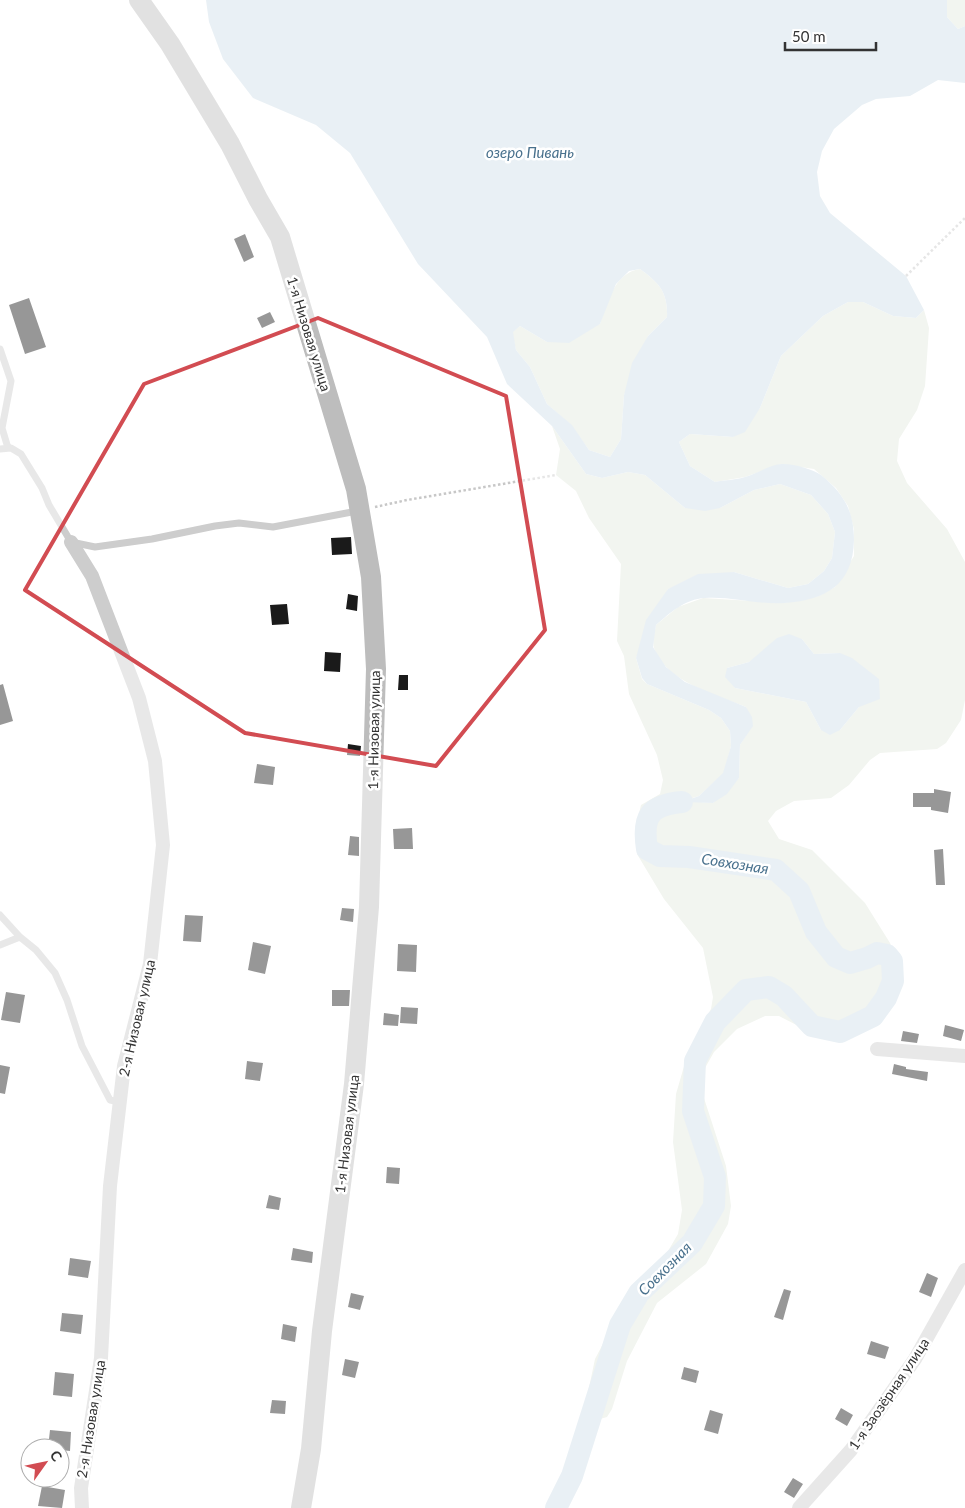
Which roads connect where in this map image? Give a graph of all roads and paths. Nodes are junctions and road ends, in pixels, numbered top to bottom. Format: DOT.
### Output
graph roads {
  1 [pos="139,0"];
  2 [pos="965,218"];
  3 [pos="906,276"];
  4 [pos="0,349"];
  5 [pos="4,448"];
  6 [pos="556,475"];
  7 [pos="359,511"];
  8 [pos="72,542"];
  9 [pos="0,915"];
  10 [pos="20,937"];
  11 [pos="0,945"];
  12 [pos="877,1049"];
  13 [pos="965,1056"];
  14 [pos="120,1102"];
  15 [pos="965,1270"];
  16 [pos="82,1508"];
  17 [pos="301,1508"];
  18 [pos="799,1508"];
  1 -- 7 [label="street, 1-я Низовая улица"];
  2 -- 3 [label="path"];
  4 -- 5 [label="lane"];
  5 -- 8 [label="lane"];
  6 -- 7 [label="path"];
  7 -- 8 [label="lane"];
  7 -- 17 [label="street, 1-я Низовая улица"];
  8 -- 14 [label="street, 2-я Низовая улица"];
  9 -- 10 [label="lane"];
  10 -- 11 [label="lane"];
  10 -- 14 [label="lane"];
  12 -- 13 [label="street"];
  14 -- 16 [label="street, 2-я Низовая улица"];
  15 -- 18 [label="street, 1-я Заозёрная улица"];
}
